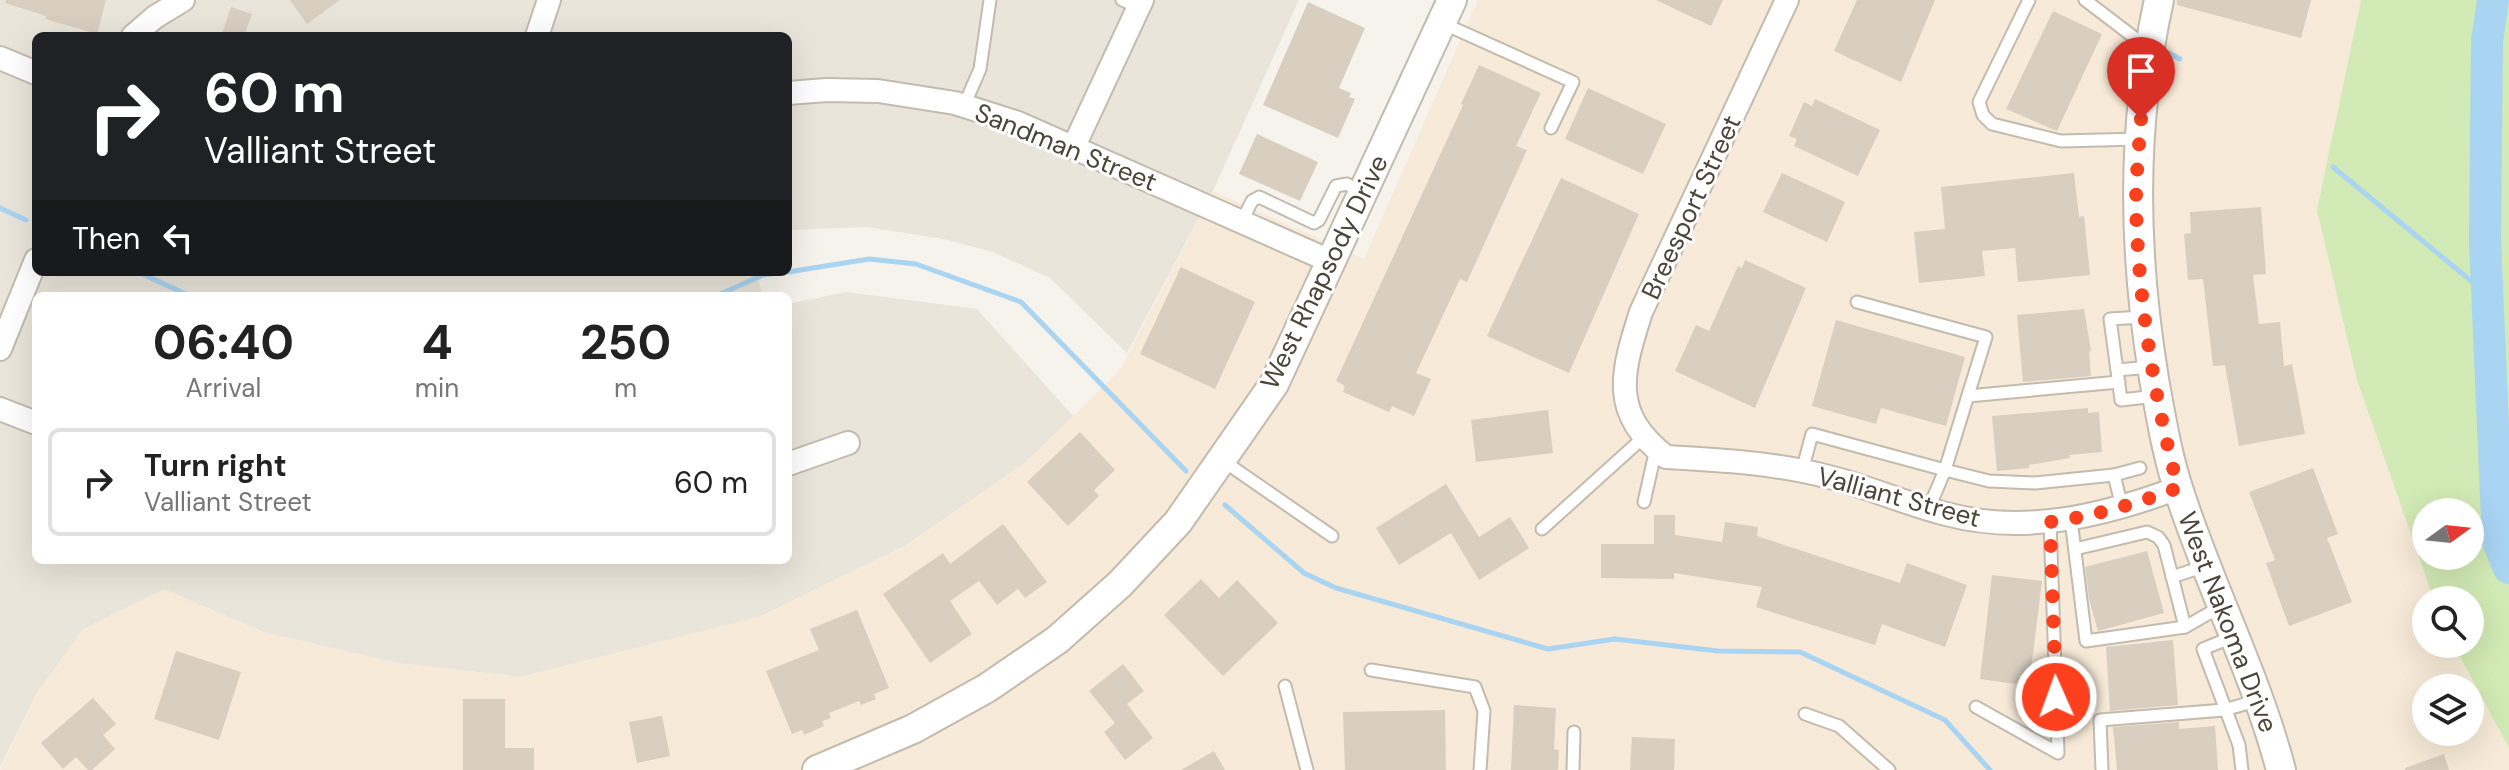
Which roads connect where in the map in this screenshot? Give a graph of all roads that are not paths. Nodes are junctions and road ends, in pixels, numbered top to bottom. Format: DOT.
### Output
graph roads {
  1 [pos="183,0"];
  2 [pos="549,0"];
  3 [pos="990,0"];
  4 [pos="1787,0"];
  5 [pos="2029,0"];
  6 [pos="2085,0"];
  7 [pos="1134,2"];
  8 [pos="2154,2"];
  9 [pos="1447,11"];
  10 [pos="138,32"];
  11 [pos="538,32"];
  12 [pos="2149,49"];
  13 [pos="0,58"];
  14 [pos="32,71"];
  15 [pos="792,93"];
  16 [pos="964,106"];
  17 [pos="1551,128"];
  18 [pos="2140,139"];
  19 [pos="1074,146"];
  20 [pos="1362,193"];
  21 [pos="1242,221"];
  22 [pos="1330,261"];
  23 [pos="32,270"];
  24 [pos="1857,302"];
  25 [pos="2144,317"];
  26 [pos="0,349"];
  27 [pos="2152,367"];
  28 [pos="2118,376"];
  29 [pos="1968,396"];
  30 [pos="2157,396"];
  31 [pos="0,409"];
  32 [pos="32,421"];
  33 [pos="1644,435"];
  34 [pos="848,443"];
  35 [pos="1221,460"];
  36 [pos="792,463"];
  37 [pos="2140,468"];
  38 [pos="1945,470"];
  39 [pos="1802,471"];
  40 [pos="2114,475"];
  41 [pos="2178,488"];
  42 [pos="1644,502"];
  43 [pos="1929,508"];
  44 [pos="2122,508"];
  45 [pos="2061,520"];
  46 [pos="1542,529"];
  47 [pos="1332,536"];
  48 [pos="2075,549"];
  49 [pos="2205,566"];
  50 [pos="2172,577"];
  51 [pos="2221,606"];
  52 [pos="2185,627"];
  53 [pos="2233,637"];
  54 [pos="1371,670"];
  55 [pos="1285,686"];
  56 [pos="2259,700"];
  57 [pos="1976,707"];
  58 [pos="2224,710"];
  59 [pos="1805,714"];
  60 [pos="1574,732"];
  61 [pos="1883,768"];
  62 [pos="817,770"];
  63 [pos="1307,770"];
  64 [pos="1480,770"];
  65 [pos="1573,770"];
  66 [pos="2102,770"];
  67 [pos="2242,770"];
  68 [pos="2281,770"];
  1 -- 10 [label="street"];
  2 -- 11 [label="street"];
  3 -- 16 [label="lane"];
  4 -- 33 [label="street, Breesport Street"];
  5 -- 18 [label="lane"];
  6 -- 12 [label="lane"];
  7 -- 19 [label="street"];
  8 -- 12 [label="street, West Nakoma Drive"];
  9 -- 17 [label="lane"];
  9 -- 20 [label="street, West Rhapsody Drive"];
  12 -- 18 [label="street, West Nakoma Drive"];
  13 -- 14 [label="street"];
  15 -- 16 [label="street, Sandman Street"];
  16 -- 19 [label="street, Sandman Street"];
  18 -- 25 [label="street, West Nakoma Drive"];
  19 -- 21 [label="street, Sandman Street"];
  20 -- 21 [label="lane"];
  20 -- 22 [label="street, West Rhapsody Drive"];
  21 -- 22 [label="street, Sandman Street"];
  22 -- 35 [label="street, West Rhapsody Drive"];
  23 -- 26 [label="street"];
  24 -- 29 [label="lane"];
  25 -- 27 [label="street, West Nakoma Drive"];
  25 -- 28 [label="lane"];
  27 -- 28 [label="lane"];
  27 -- 30 [label="street, West Nakoma Drive"];
  28 -- 29 [label="lane"];
  28 -- 30 [label="lane"];
  29 -- 38 [label="lane"];
  30 -- 41 [label="street, West Nakoma Drive"];
  31 -- 32 [label="street"];
  33 -- 39 [label="street, Valliant Street"];
  33 -- 42 [label="lane"];
  33 -- 46 [label="lane"];
  34 -- 36 [label="street"];
  35 -- 47 [label="lane"];
  35 -- 62 [label="street, West Rhapsody Drive"];
  37 -- 40 [label="lane"];
  38 -- 39 [label="lane"];
  38 -- 40 [label="lane"];
  38 -- 43 [label="lane"];
  39 -- 43 [label="street, Valliant Street"];
  40 -- 44 [label="lane"];
  41 -- 44 [label="street, Valliant Street"];
  41 -- 49 [label="street, West Nakoma Drive"];
  43 -- 45 [label="street, Valliant Street"];
  44 -- 45 [label="street, Valliant Street"];
  45 -- 48 [label="lane"];
  45 -- 57 [label="lane"];
  48 -- 50 [label="lane"];
  48 -- 52 [label="lane"];
  49 -- 50 [label="lane"];
  49 -- 51 [label="street, West Nakoma Drive"];
  50 -- 52 [label="lane"];
  51 -- 52 [label="lane"];
  51 -- 53 [label="street, West Nakoma Drive"];
  53 -- 56 [label="street, West Nakoma Drive"];
  53 -- 58 [label="lane"];
  54 -- 64 [label="lane"];
  55 -- 63 [label="lane"];
  56 -- 58 [label="lane"];
  56 -- 68 [label="street, West Nakoma Drive"];
  58 -- 66 [label="lane"];
  58 -- 67 [label="lane"];
  59 -- 61 [label="lane"];
  60 -- 65 [label="lane"];
}
